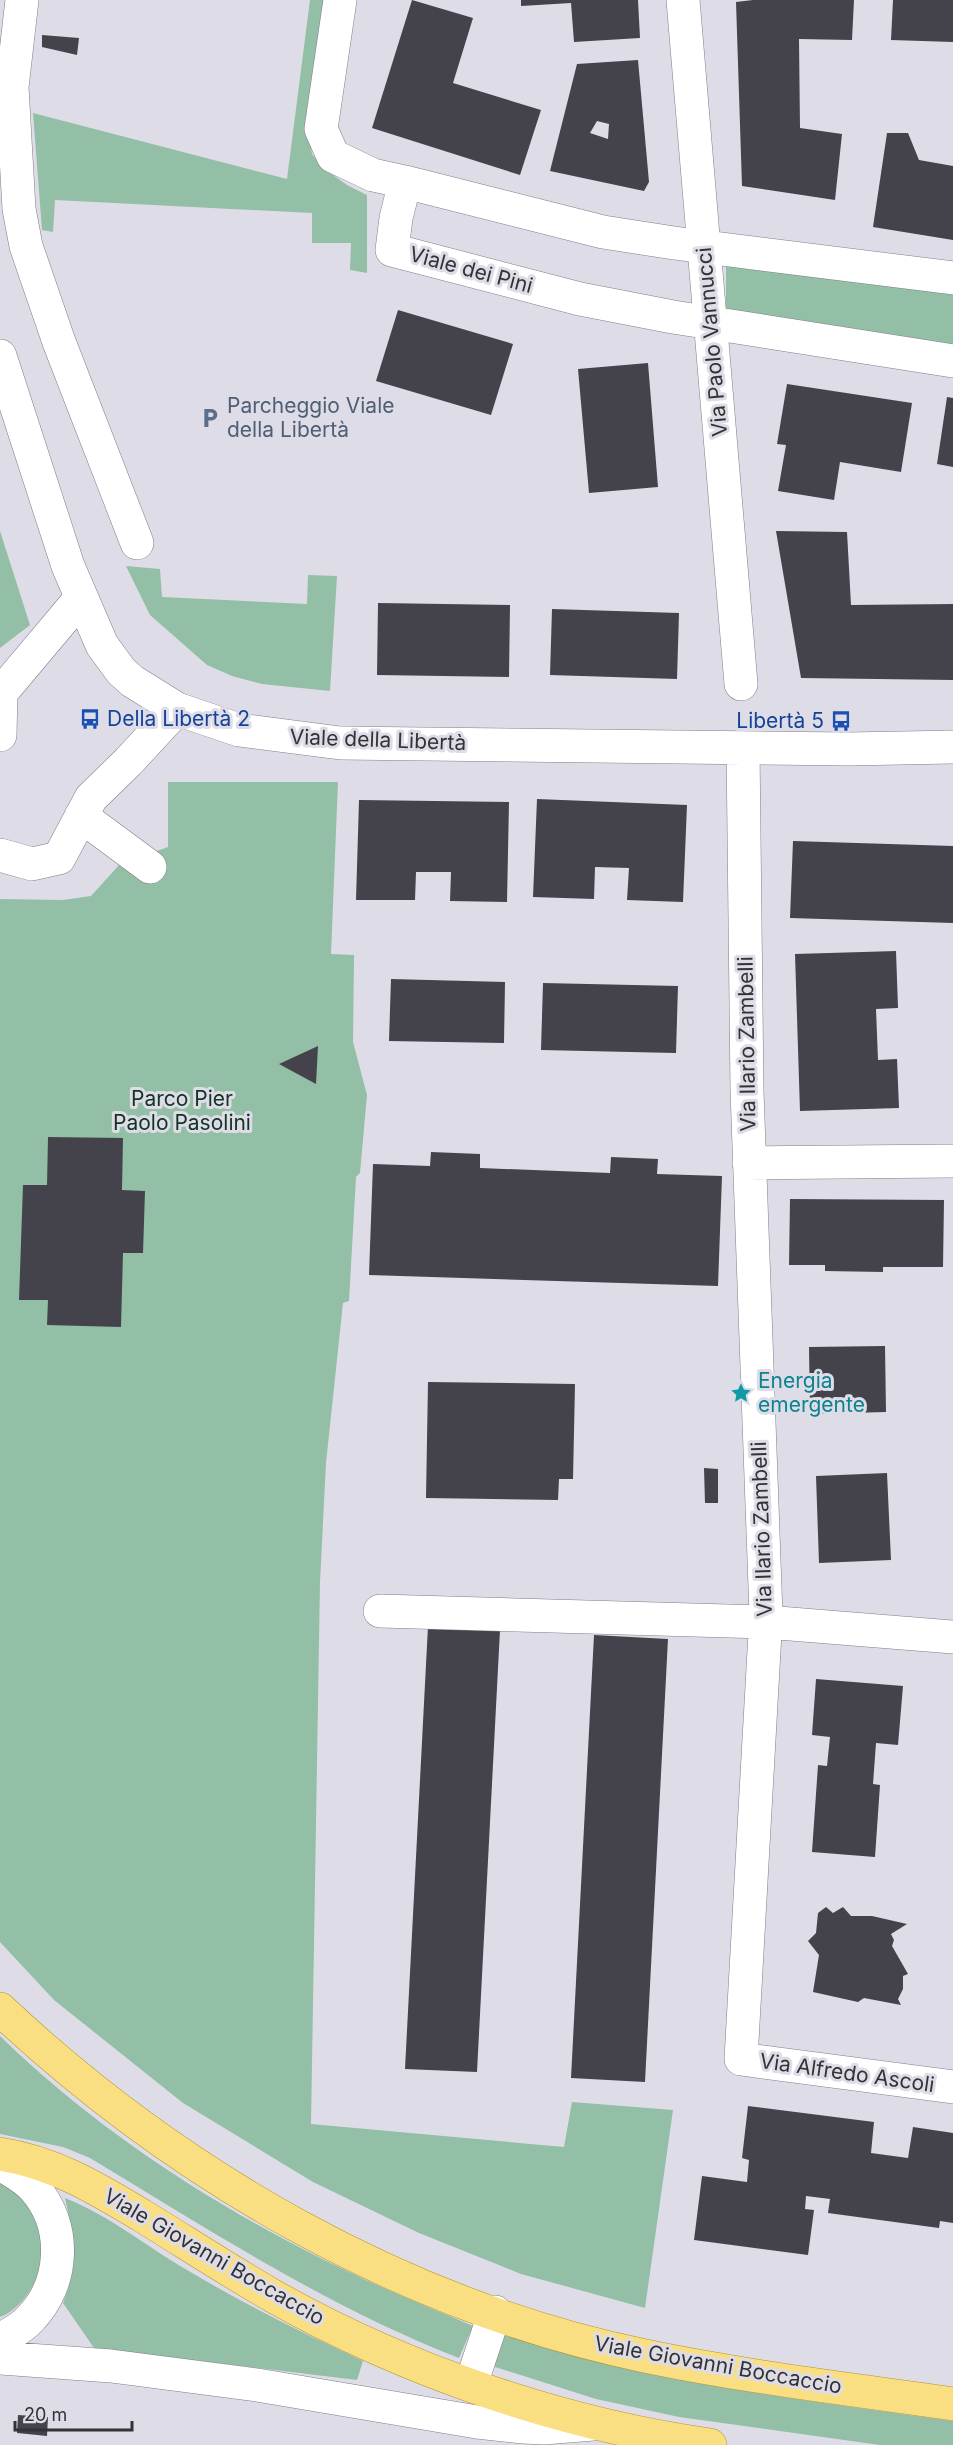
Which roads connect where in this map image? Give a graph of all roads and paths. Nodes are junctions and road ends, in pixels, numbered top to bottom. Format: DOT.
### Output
graph roads {
  1 [pos="22,0"];
  2 [pos="340,0"];
  3 [pos="683,0"];
  4 [pos="6,85"];
  5 [pos="405,182"];
  6 [pos="704,247"];
  7 [pos="953,278"];
  8 [pos="711,323"];
  9 [pos="0,356"];
  10 [pos="953,362"];
  11 [pos="136,543"];
  12 [pos="80,599"];
  13 [pos="741,684"];
  14 [pos="177,709"];
  15 [pos="0,735"];
  16 [pos="953,747"];
  17 [pos="743,748"];
  18 [pos="81,816"];
  19 [pos="0,855"];
  20 [pos="150,867"];
  21 [pos="953,1161"];
  22 [pos="749,1163"];
  23 [pos="380,1611"];
  24 [pos="766,1622"];
  25 [pos="953,1636"];
  26 [pos="0,2009"];
  27 [pos="741,2059"];
  28 [pos="953,2087"];
  29 [pos="0,2154"];
  30 [pos="0,2164"];
  31 [pos="495,2312"];
  32 [pos="0,2340"];
  33 [pos="0,2358"];
  34 [pos="471,2384"];
  35 [pos="953,2404"];
  36 [pos="611,2432"];
  37 [pos="710,2445"];
  1 -- 4 [label="street"];
  2 -- 5 [label="street"];
  3 -- 6 [label="street, Via Paolo Vannucci"];
  4 -- 11 [label="street"];
  5 -- 6 [label="street"];
  5 -- 8 [label="street, Viale dei Pini"];
  6 -- 7 [label="street"];
  6 -- 8 [label="street, Via Paolo Vannucci"];
  8 -- 10 [label="street, Viale dei Pini"];
  8 -- 13 [label="street, Via Paolo Vannucci"];
  9 -- 12 [label="street, Viale della Libertà"];
  12 -- 14 [label="street, Viale della Libertà"];
  12 -- 15 [label="street"];
  14 -- 17 [label="street, Viale della Libertà"];
  14 -- 18 [label="street"];
  16 -- 17 [label="street, Viale della Libertà"];
  17 -- 22 [label="street, Via Ilario Zambelli"];
  18 -- 19 [label="street"];
  18 -- 20 [label="street"];
  21 -- 22 [label="street"];
  22 -- 24 [label="street, Via Ilario Zambelli"];
  23 -- 24 [label="street"];
  24 -- 25 [label="street"];
  24 -- 27 [label="street, Via Ilario Zambelli"];
  26 -- 31 [label="main road, Viale Giovanni Boccaccio"];
  27 -- 28 [label="street, Via Alfredo Ascoli"];
  29 -- 34 [label="main road, Viale Giovanni Boccaccio"];
  30 -- 32 [label="street"];
  31 -- 34 [label="street"];
  31 -- 35 [label="main road, Viale Giovanni Boccaccio"];
  33 -- 36 [label="street, Viale Giovanni Boccaccio"];
  34 -- 36 [label="main road, Viale Giovanni Boccaccio"];
  36 -- 37 [label="main road, Viale Giovanni Boccaccio"];
}
